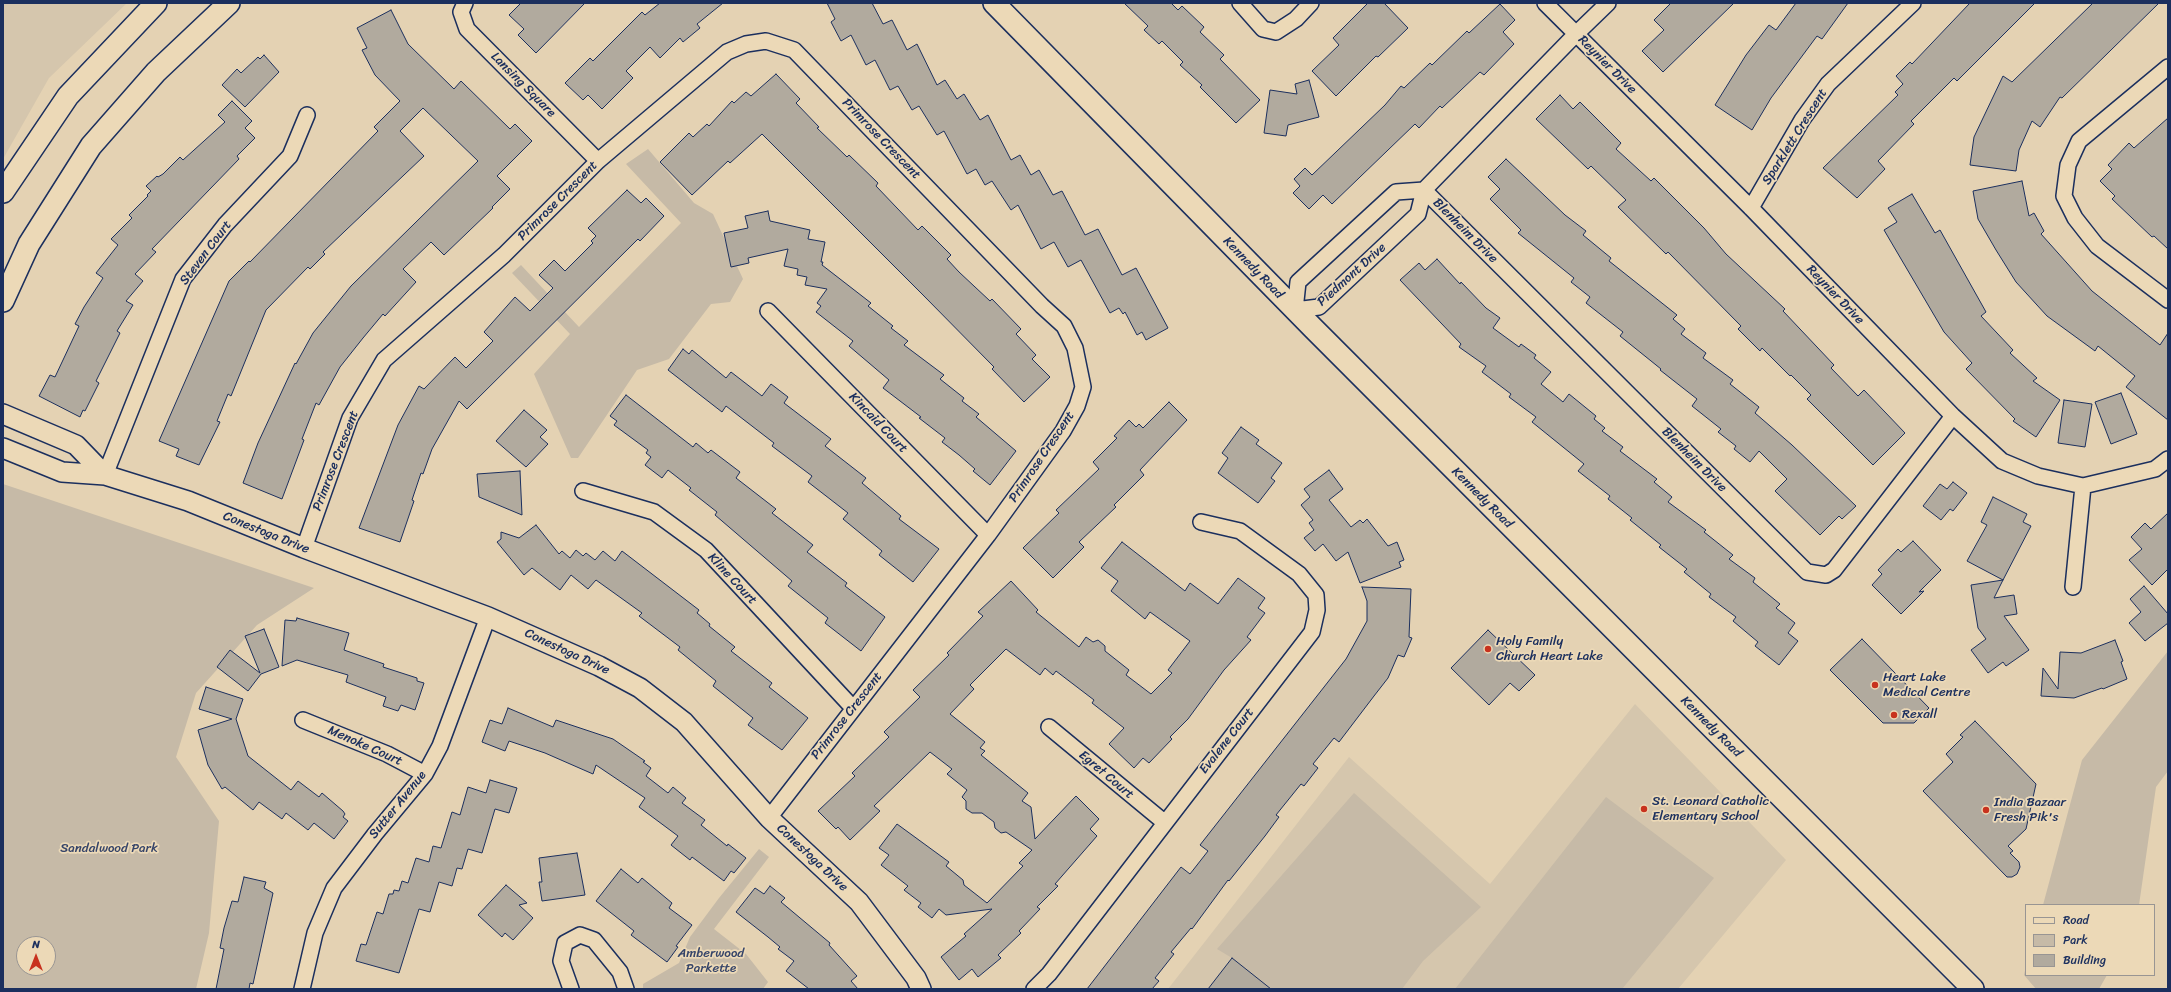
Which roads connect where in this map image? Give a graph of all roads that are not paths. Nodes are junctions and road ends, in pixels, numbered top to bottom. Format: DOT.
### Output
graph roads {
  1 [pos="156,3"];
  2 [pos="229,3"];
  3 [pos="465,3"];
  4 [pos="994,3"];
  5 [pos="1240,3"];
  6 [pos="1311,3"];
  7 [pos="1545,3"];
  8 [pos="1608,3"];
  9 [pos="1913,3"];
  10 [pos="1576,34"];
  11 [pos="2168,67"];
  12 [pos="307,115"];
  13 [pos="598,161"];
  14 [pos="1424,190"];
  15 [pos="3,192"];
  16 [pos="1751,208"];
  17 [pos="3,300"];
  18 [pos="2168,300"];
  19 [pos="768,310"];
  20 [pos="1295,310"];
  21 [pos="3,414"];
  22 [pos="1953,416"];
  23 [pos="3,448"];
  24 [pos="2168,459"];
  25 [pos="105,475"];
  26 [pos="2083,486"];
  27 [pos="583,491"];
  28 [pos="1201,522"];
  29 [pos="988,535"];
  30 [pos="304,548"];
  31 [pos="2072,587"];
  32 [pos="488,617"];
  33 [pos="853,708"];
  34 [pos="303,720"];
  35 [pos="1049,727"];
  36 [pos="425,774"];
  37 [pos="769,818"];
  38 [pos="1164,822"];
  39 [pos="302,989"];
  40 [pos="571,989"];
  41 [pos="626,989"];
  42 [pos="921,989"];
  43 [pos="1034,989"];
  44 [pos="1973,989"];
  1 -- 15 [label="main road"];
  2 -- 17 [label="main road"];
  3 -- 13 [label="street, Lansing Square"];
  4 -- 20 [label="main road, Kennedy Road"];
  5 -- 6 [label="street"];
  7 -- 10 [label="street, Reynier Drive"];
  8 -- 10 [label="street"];
  9 -- 16 [label="street, Sparklett Crescent"];
  10 -- 14 [label="street"];
  10 -- 16 [label="street, Reynier Drive"];
  11 -- 18 [label="street"];
  12 -- 25 [label="street, Steven Court"];
  13 -- 29 [label="street, Primrose Crescent"];
  13 -- 30 [label="street, Primrose Crescent"];
  14 -- 20 [label="street, Piedmont Drive"];
  14 -- 20 [label="street, Piedmont Drive"];
  14 -- 22 [label="street, Blenheim Drive"];
  16 -- 22 [label="street, Reynier Drive"];
  19 -- 29 [label="street, Kincaid Court"];
  20 -- 44 [label="main road, Kennedy Road"];
  21 -- 25 [label="street, Conestoga Drive"];
  22 -- 26 [label="street, Reynier Drive"];
  23 -- 25 [label="street, Conestoga Drive"];
  24 -- 26 [label="street, Reynier Drive"];
  25 -- 30 [label="street, Conestoga Drive"];
  26 -- 31 [label="street"];
  27 -- 33 [label="street, Kline Court"];
  28 -- 38 [label="street, Evalene Court"];
  29 -- 33 [label="street, Primrose Crescent"];
  30 -- 32 [label="street, Conestoga Drive"];
  32 -- 36 [label="street, Sutter Avenue"];
  32 -- 37 [label="street, Conestoga Drive"];
  33 -- 37 [label="street, Primrose Crescent"];
  34 -- 36 [label="street, Menoke Court"];
  35 -- 38 [label="street, Egret Court"];
  36 -- 39 [label="street, Sutter Avenue"];
  37 -- 42 [label="street, Conestoga Drive"];
  38 -- 43 [label="street, Evalene Court"];
  40 -- 41 [label="street"];
}
